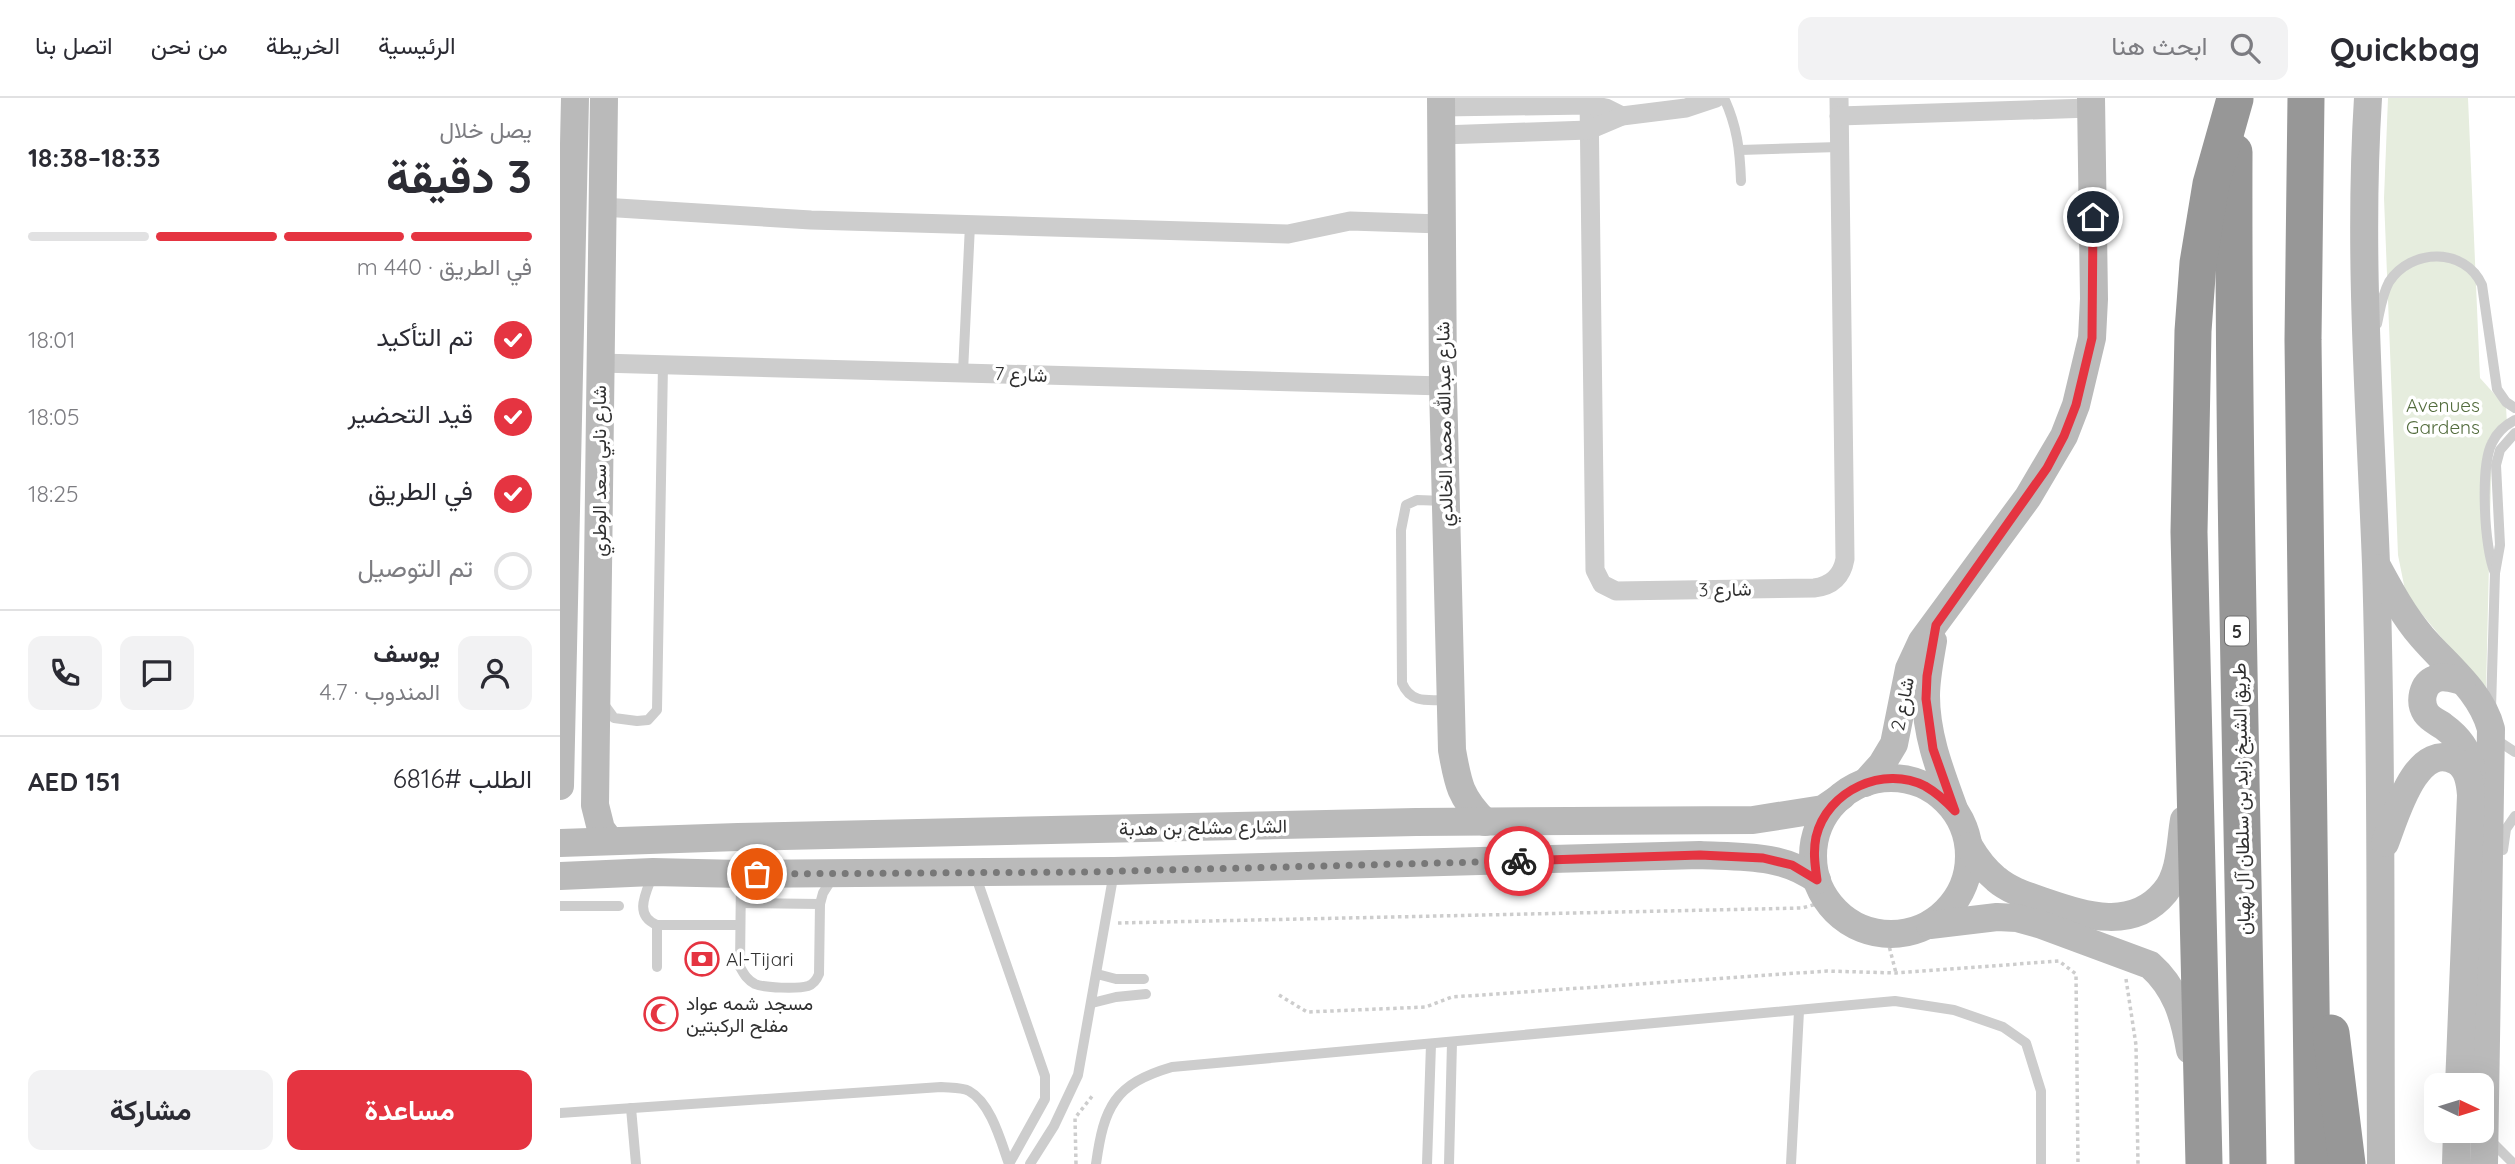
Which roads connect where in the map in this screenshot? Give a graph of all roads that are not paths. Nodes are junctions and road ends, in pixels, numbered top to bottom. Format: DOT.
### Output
graph roads {
  1 [pos="575,98"];
  2 [pos="604,98"];
  3 [pos="1716,98"];
  4 [pos="1724,98"];
  5 [pos="2306,98"];
  6 [pos="2368,98"];
  7 [pos="2235,99"];
  8 [pos="1589,102"];
  9 [pos="2091,103"];
  10 [pos="1839,107"];
  11 [pos="1441,113"];
  12 [pos="1622,116"];
  13 [pos="1589,130"];
  14 [pos="1839,147"];
  15 [pos="1740,150"];
  16 [pos="1741,181"];
  17 [pos="602,207"];
  18 [pos="1441,224"];
  19 [pos="970,225"];
  20 [pos="566,228"];
  21 [pos="566,285"];
  22 [pos="600,363"];
  23 [pos="663,364"];
  24 [pos="963,372"];
  25 [pos="2367,383"];
  26 [pos="1443,386"];
  27 [pos="2515,408"];
  28 [pos="2515,420"];
  29 [pos="2515,432"];
  30 [pos="1446,501"];
  31 [pos="566,513"];
  32 [pos="599,514"];
  33 [pos="2376,564"];
  34 [pos="2495,573"];
  35 [pos="1936,625"];
  36 [pos="2462,681"];
  37 [pos="597,690"];
  38 [pos="1450,700"];
  39 [pos="2192,733"];
  40 [pos="2491,733"];
  41 [pos="1452,750"];
  42 [pos="2515,752"];
  43 [pos="560,786"];
  44 [pos="1854,789"];
  45 [pos="2471,795"];
  46 [pos="1955,811"];
  47 [pos="2515,816"];
  48 [pos="1416,822"];
  49 [pos="1485,822"];
  50 [pos="804,836"];
  51 [pos="738,837"];
  52 [pos="610,841"];
  53 [pos="560,843"];
  54 [pos="1969,846"];
  55 [pos="2380,855"];
  56 [pos="2502,863"];
  57 [pos="653,872"];
  58 [pos="1114,872"];
  59 [pos="741,874"];
  60 [pos="799,874"];
  61 [pos="835,874"];
  62 [pos="975,874"];
  63 [pos="560,876"];
  64 [pos="2310,890"];
  65 [pos="1822,891"];
  66 [pos="741,903"];
  67 [pos="820,904"];
  68 [pos="560,906"];
  69 [pos="619,906"];
  70 [pos="657,925"];
  71 [pos="740,925"];
  72 [pos="1930,925"];
  73 [pos="657,967"];
  74 [pos="1097,974"];
  75 [pos="1144,979"];
  76 [pos="1146,994"];
  77 [pos="1092,1003"];
  78 [pos="1799,1011"];
  79 [pos="1452,1042"];
  80 [pos="1431,1044"];
  81 [pos="2459,1073"];
  82 [pos="2488,1073"];
  83 [pos="631,1108"];
  84 [pos="560,1113"];
  85 [pos="2203,1122"];
  86 [pos="2457,1143"];
  87 [pos="2486,1143"];
  88 [pos="2493,1143"];
  89 [pos="636,1164"];
  90 [pos="1009,1164"];
  91 [pos="1030,1164"];
  92 [pos="1096,1164"];
  93 [pos="1427,1164"];
  94 [pos="1449,1164"];
  95 [pos="1791,1164"];
  96 [pos="2041,1164"];
  97 [pos="2204,1164"];
  98 [pos="2248,1164"];
  99 [pos="2313,1164"];
  100 [pos="2347,1164"];
  101 [pos="2381,1164"];
  102 [pos="2456,1164"];
  103 [pos="2484,1164"];
  104 [pos="2514,1164"];
  1 -- 20 [label="street, شارع نابي سعد الوطري"];
  2 -- 17 [label="street, شارع نابي سعد الوطري"];
  3 -- 12 [label="street"];
  4 -- 15 [label="lane"];
  5 -- 64 [label="highway"];
  6 -- 25 [label="street"];
  7 -- 39 [label="highway"];
  7 -- 98 [label="highway, طريق الشيخ زايد بن سلطان آل نهيان / 5"];
  8 -- 11 [label="street"];
  8 -- 12 [label="street"];
  8 -- 13 [label="street, شارع 3"];
  9 -- 10 [label="street, شارع 3"];
  9 -- 35 [label="street, شارع 2"];
  10 -- 14 [label="street, شارع 3"];
  11 -- 13 [label="street"];
  11 -- 18 [label="street, شارع عبدالله محمد الخالدي"];
  12 -- 13 [label="street"];
  13 -- 14 [label="street, شارع 3"];
  14 -- 15 [label="lane"];
  15 -- 16 [label="lane"];
  17 -- 19 [label="street"];
  17 -- 22 [label="street, شارع نابي سعد الوطري"];
  18 -- 19 [label="street"];
  18 -- 26 [label="street, شارع عبدالله محمد الخالدي"];
  19 -- 24 [label="lane"];
  20 -- 21 [label="street, شارع نابي سعد الوطري"];
  21 -- 31 [label="street, شارع نابي سعد الوطري"];
  22 -- 23 [label="street, شارع 7"];
  22 -- 32 [label="street, شارع نابي سعد الوطري"];
  23 -- 24 [label="street, شارع 7"];
  23 -- 37 [label="lane"];
  24 -- 26 [label="street, شارع 7"];
  25 -- 27 [label="lane"];
  25 -- 33 [label="street"];
  26 -- 30 [label="street, شارع عبدالله محمد الخالدي"];
  28 -- 34 [label="lane"];
  29 -- 34 [label="lane"];
  30 -- 38 [label="street, شارع عبدالله محمد الخالدي"];
  30 -- 38 [label="lane"];
  31 -- 32 [label="street"];
  31 -- 43 [label="street, شارع نابي سعد الوطري"];
  32 -- 37 [label="street, شارع نابي سعد الوطري"];
  33 -- 36 [label="street"];
  33 -- 55 [label="street"];
  34 -- 40 [label="lane"];
  35 -- 44 [label="street, شارع 2"];
  35 -- 46 [label="street, شارع 2"];
  36 -- 40 [label="street"];
  36 -- 45 [label="street"];
  37 -- 52 [label="street, شارع نابي سعد الوطري"];
  38 -- 41 [label="street, شارع عبدالله محمد الخالدي"];
  39 -- 54 [label="street"];
  39 -- 85 [label="highway"];
  40 -- 42 [label="lane"];
  40 -- 82 [label="street"];
  41 -- 48 [label="street, شارع عبدالله محمد الخالدي"];
  41 -- 49 [label="street, شارع عبدالله محمد الخالدي"];
  44 -- 46 [label="street"];
  44 -- 49 [label="street, الشارع مشلح بن هدبة"];
  44 -- 65 [label="street"];
  45 -- 55 [label="street"];
  45 -- 81 [label="street"];
  46 -- 54 [label="street"];
  47 -- 56 [label="lane"];
  48 -- 49 [label="street, الشارع مشلح بن هدبة"];
  48 -- 50 [label="street, الشارع مشلح بن هدبة"];
  50 -- 51 [label="street, الشارع مشلح بن هدبة"];
  50 -- 60 [label="street"];
  51 -- 52 [label="street, الشارع مشلح بن هدبة"];
  51 -- 59 [label="street"];
  52 -- 53 [label="street, الشارع مشلح بن هدبة"];
  54 -- 72 [label="street"];
  55 -- 101 [label="street"];
  57 -- 59 [label="street"];
  57 -- 63 [label="street"];
  57 -- 70 [label="lane"];
  58 -- 62 [label="street"];
  58 -- 65 [label="street"];
  58 -- 74 [label="lane"];
  59 -- 60 [label="street"];
  59 -- 66 [label="lane"];
  60 -- 61 [label="street"];
  61 -- 62 [label="street"];
  61 -- 67 [label="lane"];
  62 -- 90 [label="lane"];
  64 -- 99 [label="highway"];
  64 -- 100 [label="highway"];
  65 -- 72 [label="street"];
  66 -- 67 [label="lane"];
  66 -- 71 [label="lane"];
  67 -- 71 [label="lane"];
  68 -- 69 [label="lane"];
  70 -- 71 [label="lane"];
  70 -- 73 [label="lane"];
  72 -- 85 [label="street"];
  74 -- 75 [label="lane"];
  74 -- 77 [label="lane"];
  76 -- 77 [label="lane"];
  77 -- 91 [label="lane"];
  78 -- 79 [label="lane"];
  78 -- 95 [label="lane"];
  78 -- 96 [label="lane"];
  79 -- 80 [label="lane"];
  79 -- 94 [label="lane"];
  80 -- 92 [label="lane"];
  80 -- 93 [label="lane"];
  83 -- 84 [label="lane"];
  83 -- 89 [label="lane"];
  83 -- 90 [label="lane"];
  85 -- 97 [label="highway"];
  86 -- 102 [label="street"];
  87 -- 103 [label="street"];
  88 -- 104 [label="lane"];
}
